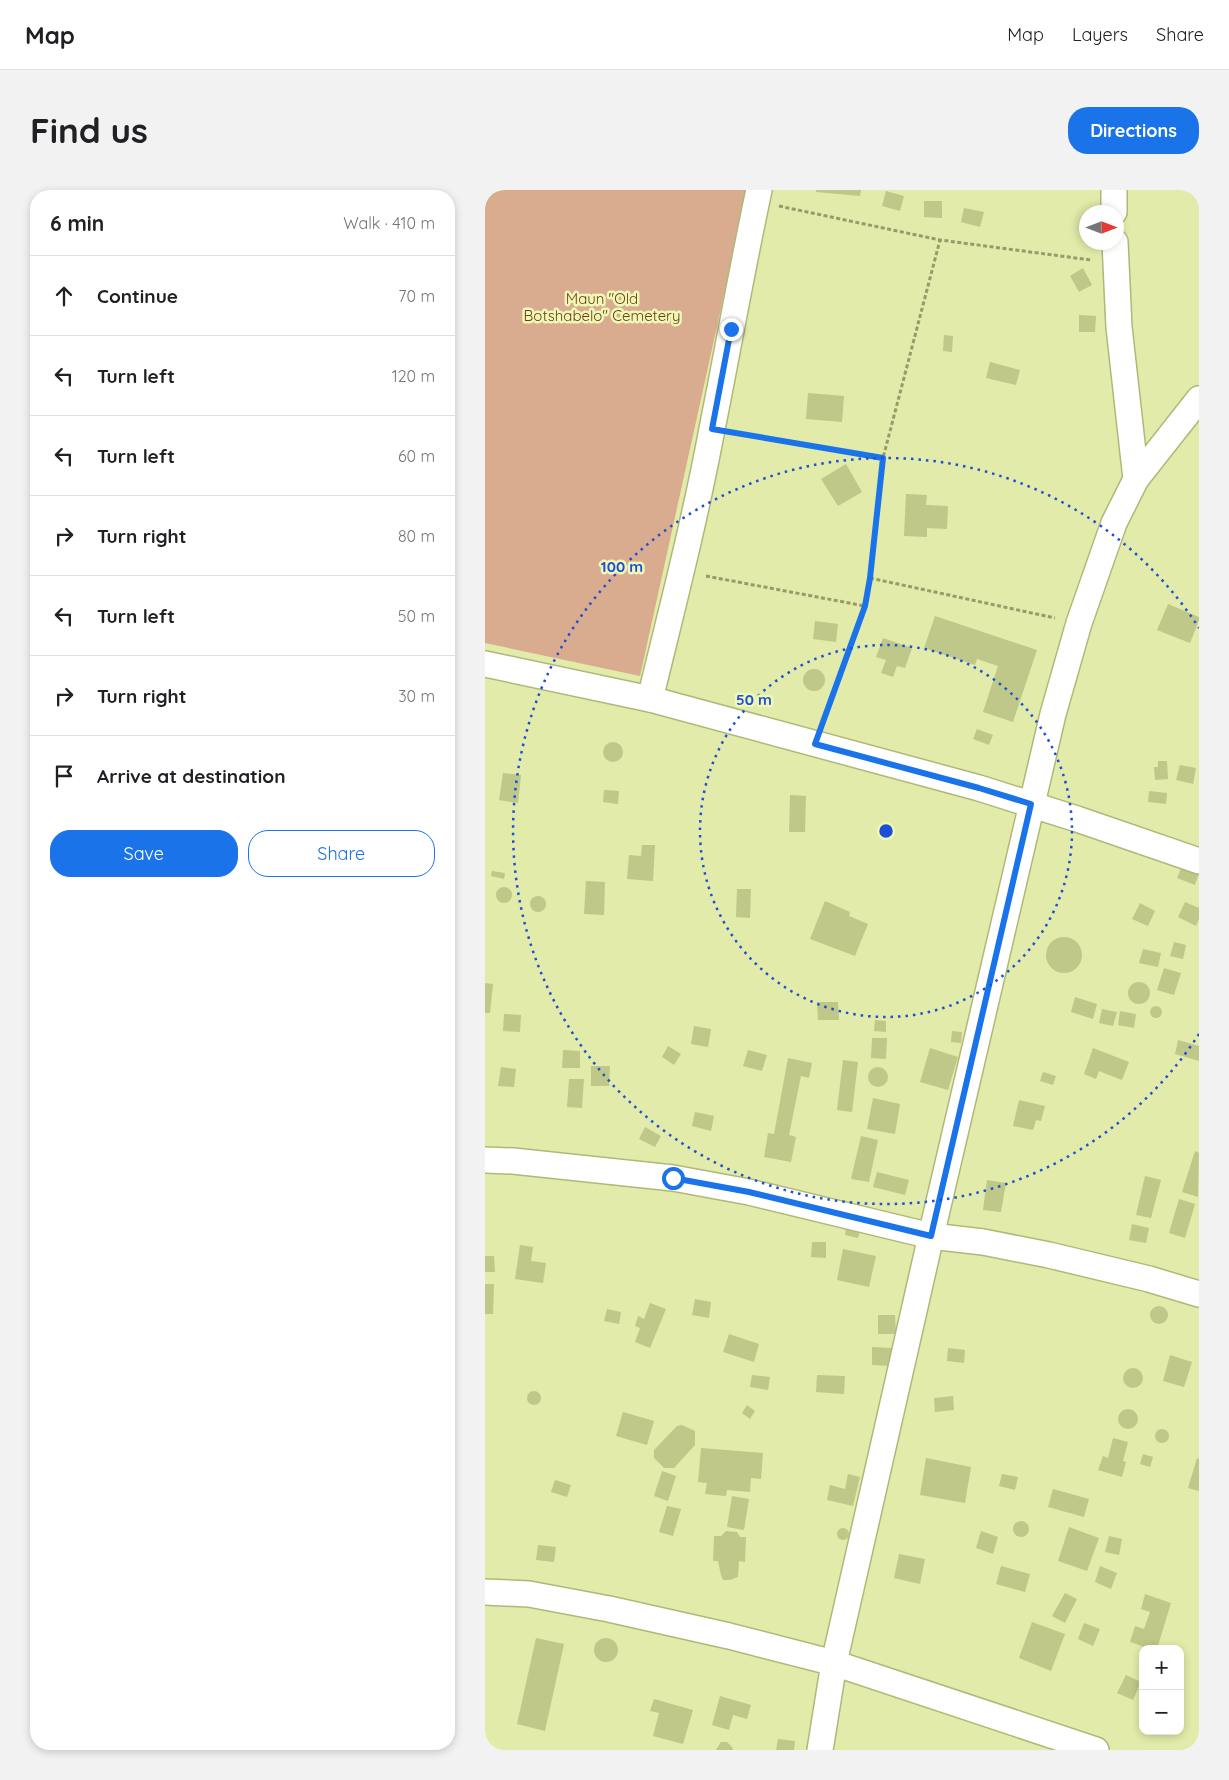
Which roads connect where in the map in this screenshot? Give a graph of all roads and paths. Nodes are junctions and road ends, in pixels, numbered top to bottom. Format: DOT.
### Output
graph roads {
  1 [pos="1113,190"];
  2 [pos="758,196"];
  3 [pos="1114,205"];
  4 [pos="940,240"];
  5 [pos="1116,253"];
  6 [pos="1199,399"];
  7 [pos="712,429"];
  8 [pos="883,458"];
  9 [pos="1136,479"];
  10 [pos="682,571"];
  11 [pos="870,578"];
  12 [pos="865,606"];
  13 [pos="1079,623"];
  14 [pos="485,664"];
  15 [pos="650,699"];
  16 [pos="815,744"];
  17 [pos="1031,804"];
  18 [pos="1199,860"];
  19 [pos="485,1160"];
  20 [pos="931,1236"];
  21 [pos="1199,1294"];
  22 [pos="485,1592"];
  23 [pos="834,1664"];
  24 [pos="820,1750"];
  25 [pos="1097,1750"];
  1 -- 3 [label="street"];
  2 -- 4 [label="path"];
  2 -- 7 [label="street"];
  4 -- 5 [label="path"];
  4 -- 8 [label="path"];
  5 -- 9 [label="street"];
  6 -- 9 [label="street"];
  7 -- 8 [label="path"];
  7 -- 10 [label="street"];
  8 -- 11 [label="path"];
  9 -- 13 [label="street"];
  10 -- 12 [label="path"];
  10 -- 15 [label="street"];
  11 -- 12 [label="path"];
  11 -- 13 [label="path"];
  12 -- 16 [label="path"];
  13 -- 17 [label="street"];
  14 -- 15 [label="street"];
  15 -- 16 [label="street"];
  16 -- 17 [label="street"];
  17 -- 18 [label="street"];
  17 -- 20 [label="street"];
  19 -- 20 [label="street"];
  20 -- 21 [label="street"];
  20 -- 23 [label="street"];
  22 -- 23 [label="street"];
  23 -- 24 [label="street"];
  23 -- 25 [label="street"];
}
